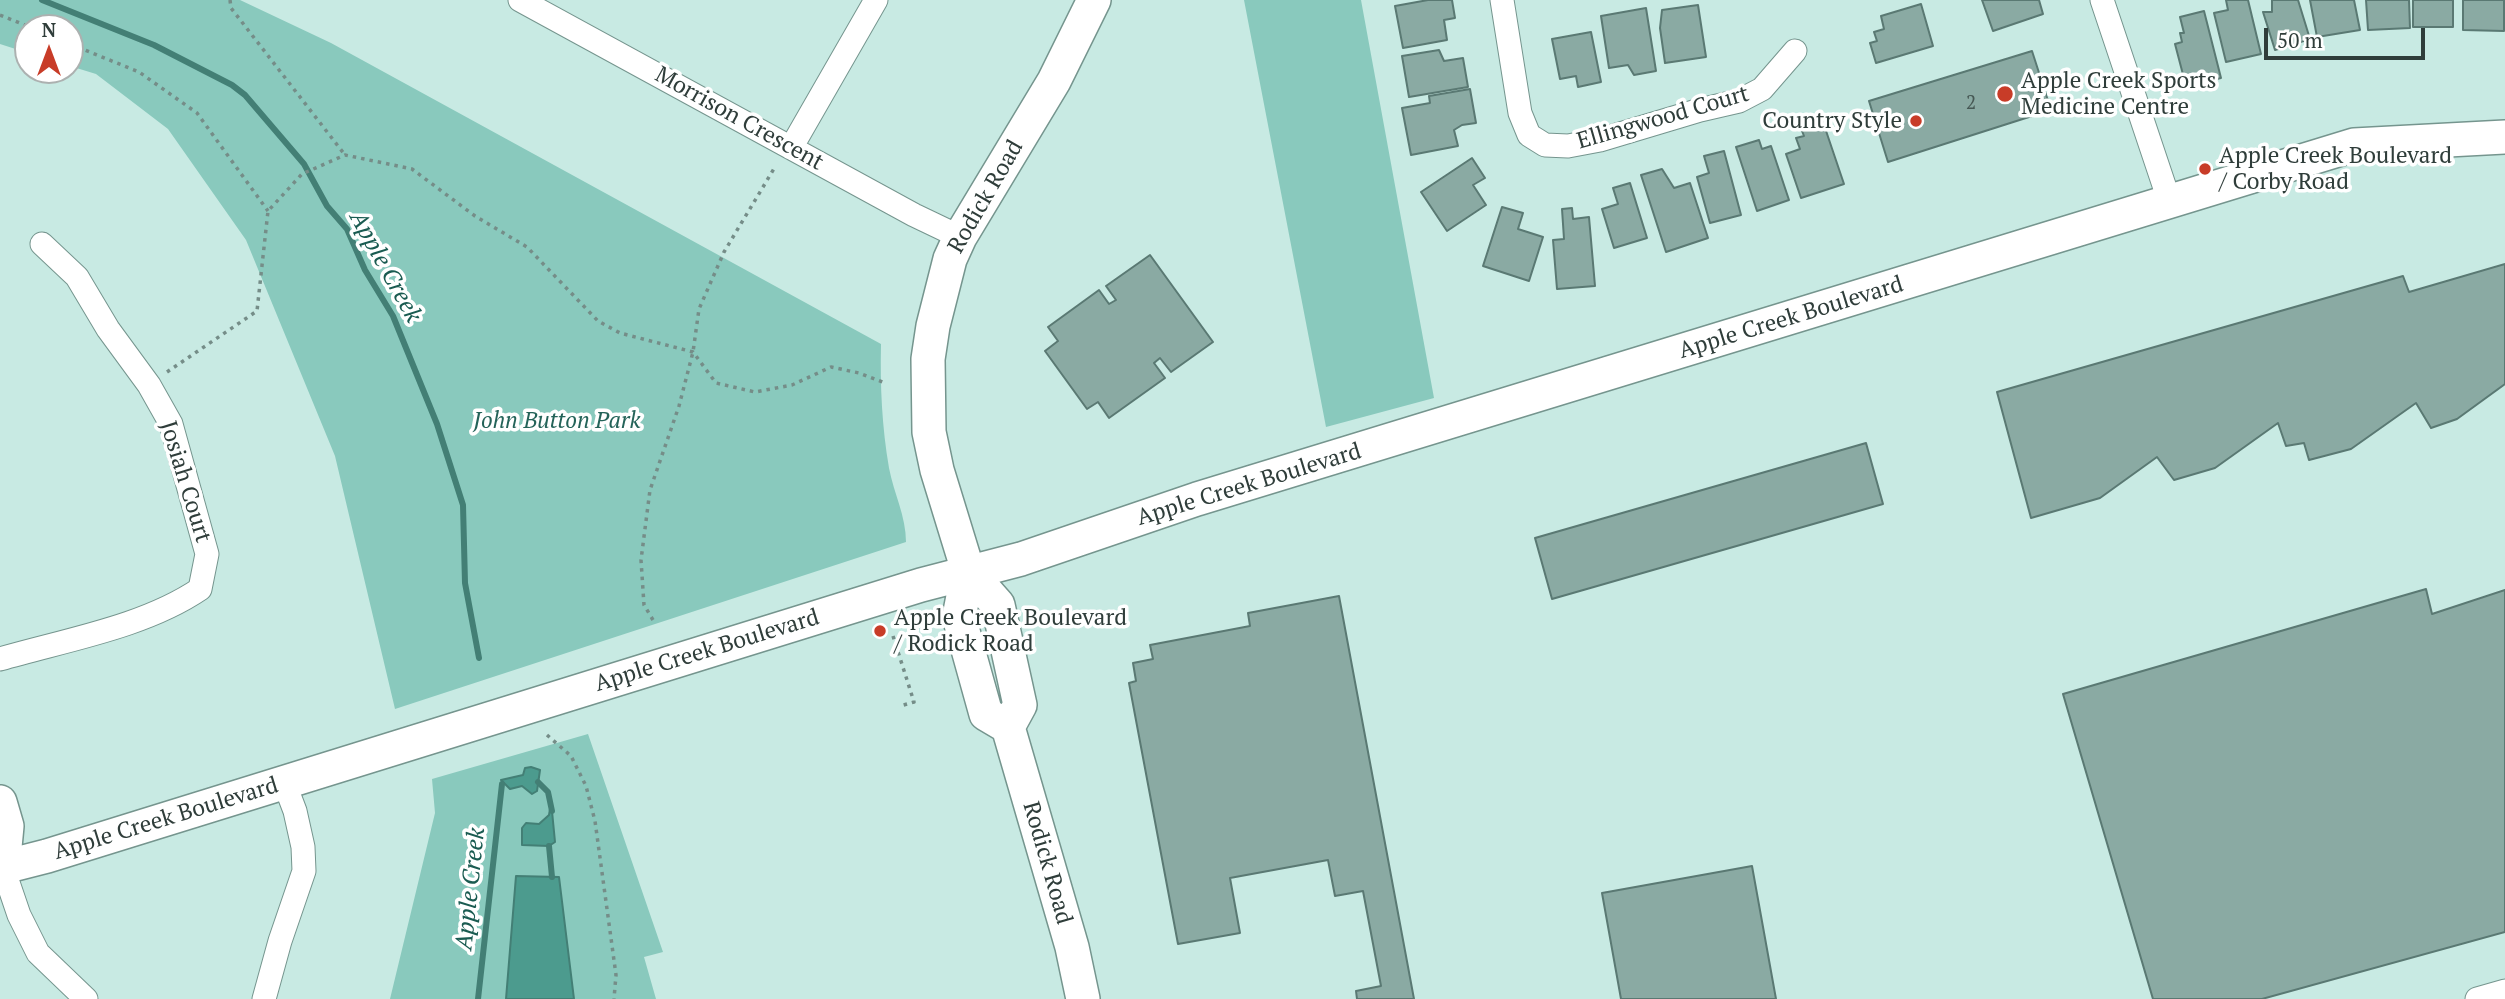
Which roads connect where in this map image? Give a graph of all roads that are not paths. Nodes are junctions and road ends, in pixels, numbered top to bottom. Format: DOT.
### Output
graph roads {
  1 [pos="520,0"];
  2 [pos="876,0"];
  3 [pos="1094,0"];
  4 [pos="1502,0"];
  5 [pos="2102,0"];
  6 [pos="554,8"];
  7 [pos="1795,51"];
  8 [pos="2505,137"];
  9 [pos="791,148"];
  10 [pos="2170,203"];
  11 [pos="960,237"];
  12 [pos="42,244"];
  13 [pos="968,571"];
  14 [pos="0,659"];
  15 [pos="284,782"];
  16 [pos="0,802"];
  17 [pos="1,867"];
  18 [pos="2505,991"];
  19 [pos="86,999"];
  20 [pos="264,999"];
  21 [pos="1083,999"];
  22 [pos="2477,999"];
  1 -- 6 [label="street, Morrison Crescent"];
  2 -- 9 [label="street"];
  3 -- 11 [label="main road, Rodick Road"];
  4 -- 7 [label="street, Ellingwood Court"];
  5 -- 10 [label="street"];
  6 -- 9 [label="street, Morrison Crescent"];
  8 -- 10 [label="main road, Apple Creek Boulevard"];
  9 -- 11 [label="street, Morrison Crescent"];
  10 -- 13 [label="main road, Apple Creek Boulevard"];
  11 -- 13 [label="main road, Rodick Road"];
  12 -- 14 [label="street, Josiah Court"];
  13 -- 15 [label="main road, Apple Creek Boulevard"];
  13 -- 21 [label="main road, Rodick Road"];
  15 -- 17 [label="main road, Apple Creek Boulevard"];
  15 -- 20 [label="street"];
  16 -- 17 [label="main road"];
  17 -- 19 [label="street"];
  18 -- 22 [label="street"];
}
